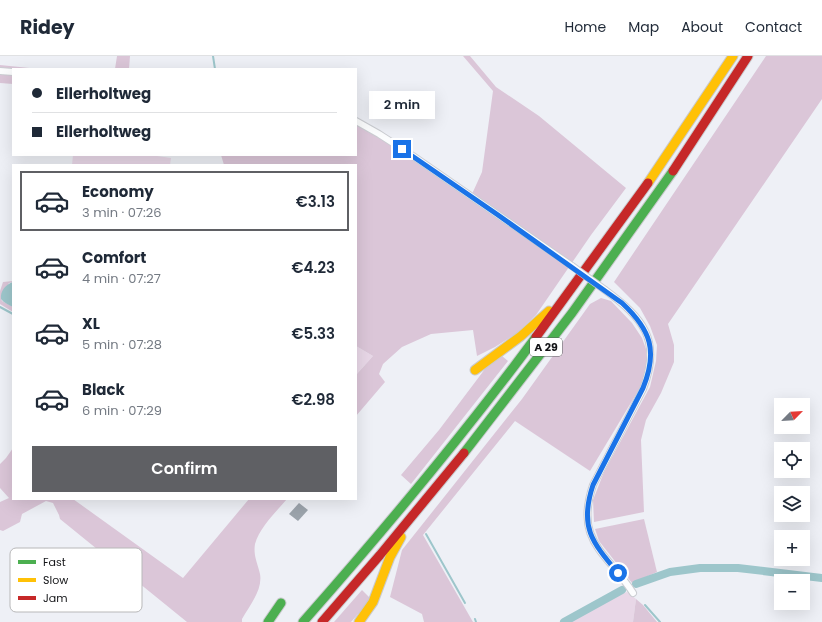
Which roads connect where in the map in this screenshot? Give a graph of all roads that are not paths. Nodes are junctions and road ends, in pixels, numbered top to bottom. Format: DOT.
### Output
graph roads {
  1 [pos="733,56"];
  2 [pos="748,56"];
  3 [pos="0,71"];
  4 [pos="12,72"];
  5 [pos="357,122"];
  6 [pos="574,287"];
  7 [pos="475,370"];
  8 [pos="414,515"];
  9 [pos="633,594"];
  10 [pos="281,603"];
  11 [pos="268,622"];
  12 [pos="303,622"];
  13 [pos="322,622"];
  14 [pos="359,622"];
  1 -- 6 [label="highway, A 29"];
  2 -- 8 [label="highway, A 29"];
  3 -- 4 [label="street"];
  5 -- 9 [label="street, bridge"];
  6 -- 7 [label="highway"];
  6 -- 12 [label="highway, A 29"];
  8 -- 13 [label="highway, A 29"];
  8 -- 14 [label="highway"];
  10 -- 11 [label="highway"];
}
